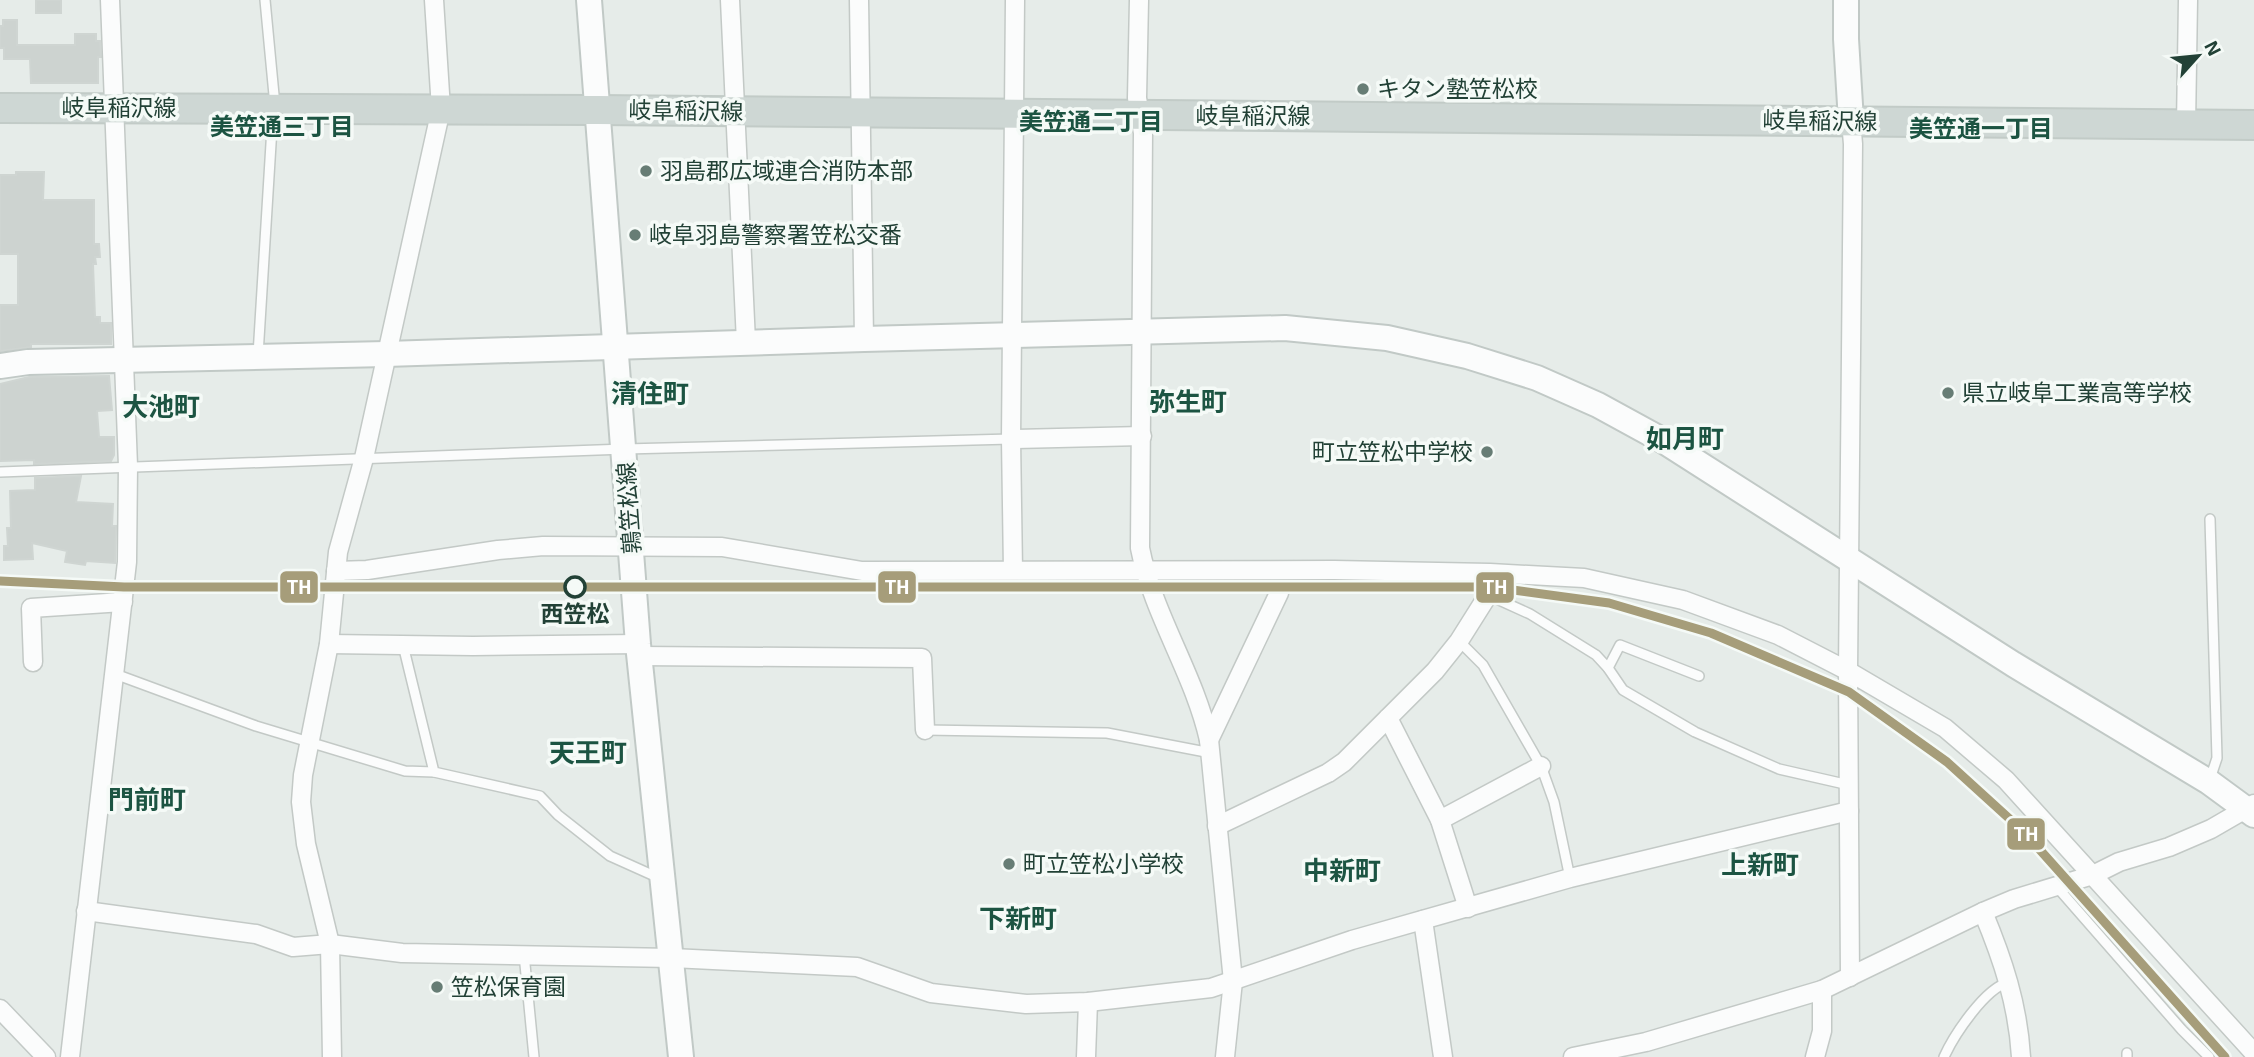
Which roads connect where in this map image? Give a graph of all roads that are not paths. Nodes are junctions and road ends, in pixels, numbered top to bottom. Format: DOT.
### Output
graph roads {
  1 [pos="110,0"];
  2 [pos="265,0"];
  3 [pos="434,0"];
  4 [pos="589,0"];
  5 [pos="730,0"];
  6 [pos="859,0"];
  7 [pos="1015,0"];
  8 [pos="1139,0"];
  9 [pos="1846,0"];
  10 [pos="2188,0"];
  11 [pos="0,108"];
  12 [pos="114,108"];
  13 [pos="273,108"];
  14 [pos="441,109"];
  15 [pos="597,110"];
  16 [pos="735,111"];
  17 [pos="862,112"];
  18 [pos="1015,114"];
  19 [pos="1140,115"];
  20 [pos="1851,121"];
  21 [pos="2186,125"];
  22 [pos="2254,125"];
  23 [pos="1141,331"];
  24 [pos="1012,335"];
  25 [pos="864,339"];
  26 [pos="746,342"];
  27 [pos="615,348"];
  28 [pos="386,354"];
  29 [pos="258,357"];
  30 [pos="124,359"];
  31 [pos="0,366"];
  32 [pos="1142,436"];
  33 [pos="1011,439"];
  34 [pos="625,449"];
  35 [pos="364,458"];
  36 [pos="128,466"];
  37 [pos="0,472"];
  38 [pos="2210,519"];
  39 [pos="632,546"];
  40 [pos="1849,559"];
  41 [pos="336,570"];
  42 [pos="1013,570"];
  43 [pos="1144,570"];
  44 [pos="1279,593"];
  45 [pos="1488,595"];
  46 [pos="122,603"];
  47 [pos="1458,641"];
  48 [pos="329,644"];
  49 [pos="403,645"];
  50 [pos="638,650"];
  51 [pos="33,662"];
  52 [pos="1608,668"];
  53 [pos="1848,671"];
  54 [pos="115,674"];
  55 [pos="1699,676"];
  56 [pos="1388,718"];
  57 [pos="925,730"];
  58 [pos="310,741"];
  59 [pos="1210,747"];
  60 [pos="1541,766"];
  61 [pos="434,772"];
  62 [pos="2209,782"];
  63 [pos="1849,785"];
  64 [pos="2251,809"];
  65 [pos="1849,811"];
  66 [pos="1440,820"];
  67 [pos="1217,826"];
  68 [pos="2093,876"];
  69 [pos="1570,878"];
  70 [pos="663,881"];
  71 [pos="2057,887"];
  72 [pos="1468,908"];
  73 [pos="86,911"];
  74 [pos="1983,912"];
  75 [pos="1423,920"];
  76 [pos="330,944"];
  77 [pos="524,954"];
  78 [pos="672,958"];
  79 [pos="1850,977"];
  80 [pos="1233,981"];
  81 [pos="2009,982"];
  82 [pos="1822,989"];
  83 [pos="1088,1002"];
  84 [pos="0,1009"];
  85 [pos="2253,1049"];
  86 [pos="46,1057"];
  87 [pos="70,1057"];
  88 [pos="332,1057"];
  89 [pos="534,1057"];
  90 [pos="681,1057"];
  91 [pos="1086,1057"];
  92 [pos="1225,1057"];
  93 [pos="1443,1057"];
  94 [pos="1573,1057"];
  95 [pos="1815,1057"];
  96 [pos="1944,1057"];
  97 [pos="2021,1057"];
  98 [pos="2209,1057"];
  1 -- 12 [label="street"];
  2 -- 13 [label="lane"];
  3 -- 14 [label="street"];
  4 -- 15 [label="street, 鶉笠松線"];
  5 -- 16 [label="street"];
  6 -- 17 [label="street"];
  7 -- 18 [label="street"];
  8 -- 19 [label="street"];
  9 -- 20 [label="street"];
  10 -- 21 [label="street"];
  11 -- 12 [label="main road, 岐阜稲沢線"];
  12 -- 13 [label="main road, 岐阜稲沢線"];
  12 -- 30 [label="street"];
  13 -- 14 [label="main road, 岐阜稲沢線"];
  13 -- 29 [label="lane"];
  14 -- 15 [label="main road, 岐阜稲沢線"];
  14 -- 28 [label="street"];
  15 -- 16 [label="main road, 岐阜稲沢線"];
  15 -- 27 [label="street, 鶉笠松線"];
  16 -- 17 [label="main road, 岐阜稲沢線"];
  16 -- 26 [label="street"];
  17 -- 18 [label="main road, 岐阜稲沢線"];
  17 -- 25 [label="street"];
  18 -- 19 [label="main road, 岐阜稲沢線"];
  18 -- 24 [label="street"];
  19 -- 20 [label="main road, 岐阜稲沢線"];
  19 -- 23 [label="street"];
  20 -- 21 [label="main road, 岐阜稲沢線"];
  20 -- 40 [label="street"];
  21 -- 22 [label="main road, 岐阜稲沢線"];
  23 -- 24 [label="street"];
  23 -- 32 [label="street"];
  23 -- 40 [label="street"];
  24 -- 25 [label="street"];
  24 -- 33 [label="street"];
  25 -- 26 [label="street"];
  26 -- 27 [label="street"];
  27 -- 28 [label="street"];
  27 -- 34 [label="street, 鶉笠松線"];
  28 -- 29 [label="street"];
  28 -- 35 [label="street"];
  29 -- 30 [label="street"];
  30 -- 31 [label="street"];
  30 -- 36 [label="street"];
  32 -- 33 [label="street"];
  32 -- 43 [label="street"];
  33 -- 34 [label="lane"];
  33 -- 42 [label="street"];
  34 -- 35 [label="lane"];
  34 -- 39 [label="street, 鶉笠松線"];
  35 -- 36 [label="lane"];
  35 -- 41 [label="street"];
  36 -- 37 [label="lane"];
  36 -- 46 [label="street"];
  38 -- 62 [label="lane"];
  39 -- 41 [label="street"];
  39 -- 42 [label="street"];
  39 -- 50 [label="street, 鶉笠松線"];
  40 -- 53 [label="street"];
  40 -- 62 [label="street"];
  41 -- 48 [label="street"];
  42 -- 43 [label="street"];
  43 -- 53 [label="street"];
  43 -- 59 [label="street"];
  44 -- 59 [label="street"];
  45 -- 47 [label="street"];
  45 -- 52 [label="lane"];
  46 -- 51 [label="street"];
  46 -- 54 [label="street"];
  47 -- 56 [label="street"];
  47 -- 60 [label="lane"];
  48 -- 49 [label="street"];
  48 -- 58 [label="street"];
  49 -- 50 [label="street"];
  49 -- 61 [label="lane"];
  50 -- 57 [label="street"];
  50 -- 70 [label="street, 鶉笠松線"];
  52 -- 55 [label="lane"];
  52 -- 63 [label="lane"];
  53 -- 63 [label="street"];
  53 -- 68 [label="street"];
  54 -- 58 [label="lane"];
  54 -- 73 [label="street"];
  56 -- 66 [label="street"];
  56 -- 67 [label="street"];
  57 -- 59 [label="lane"];
  58 -- 61 [label="lane"];
  58 -- 76 [label="street"];
  59 -- 67 [label="street"];
  60 -- 66 [label="street"];
  60 -- 69 [label="lane"];
  61 -- 70 [label="lane"];
  62 -- 64 [label="street"];
  63 -- 65 [label="street"];
  64 -- 68 [label="street"];
  65 -- 69 [label="street"];
  65 -- 79 [label="street"];
  66 -- 72 [label="street"];
  67 -- 80 [label="street"];
  68 -- 71 [label="street"];
  68 -- 85 [label="street"];
  69 -- 72 [label="street"];
  70 -- 78 [label="street, 鶉笠松線"];
  71 -- 74 [label="street"];
  71 -- 98 [label="lane"];
  72 -- 75 [label="street"];
  73 -- 76 [label="street"];
  73 -- 87 [label="street"];
  74 -- 79 [label="street"];
  74 -- 81 [label="street"];
  75 -- 80 [label="street"];
  75 -- 93 [label="street"];
  76 -- 77 [label="street"];
  76 -- 88 [label="street"];
  77 -- 78 [label="street"];
  77 -- 89 [label="lane"];
  78 -- 83 [label="street"];
  78 -- 90 [label="street, 鶉笠松線"];
  79 -- 82 [label="street"];
  80 -- 83 [label="street"];
  80 -- 92 [label="street"];
  81 -- 96 [label="lane"];
  81 -- 97 [label="street"];
  82 -- 94 [label="street"];
  82 -- 95 [label="street"];
  83 -- 91 [label="street"];
  84 -- 86 [label="street"];
}
